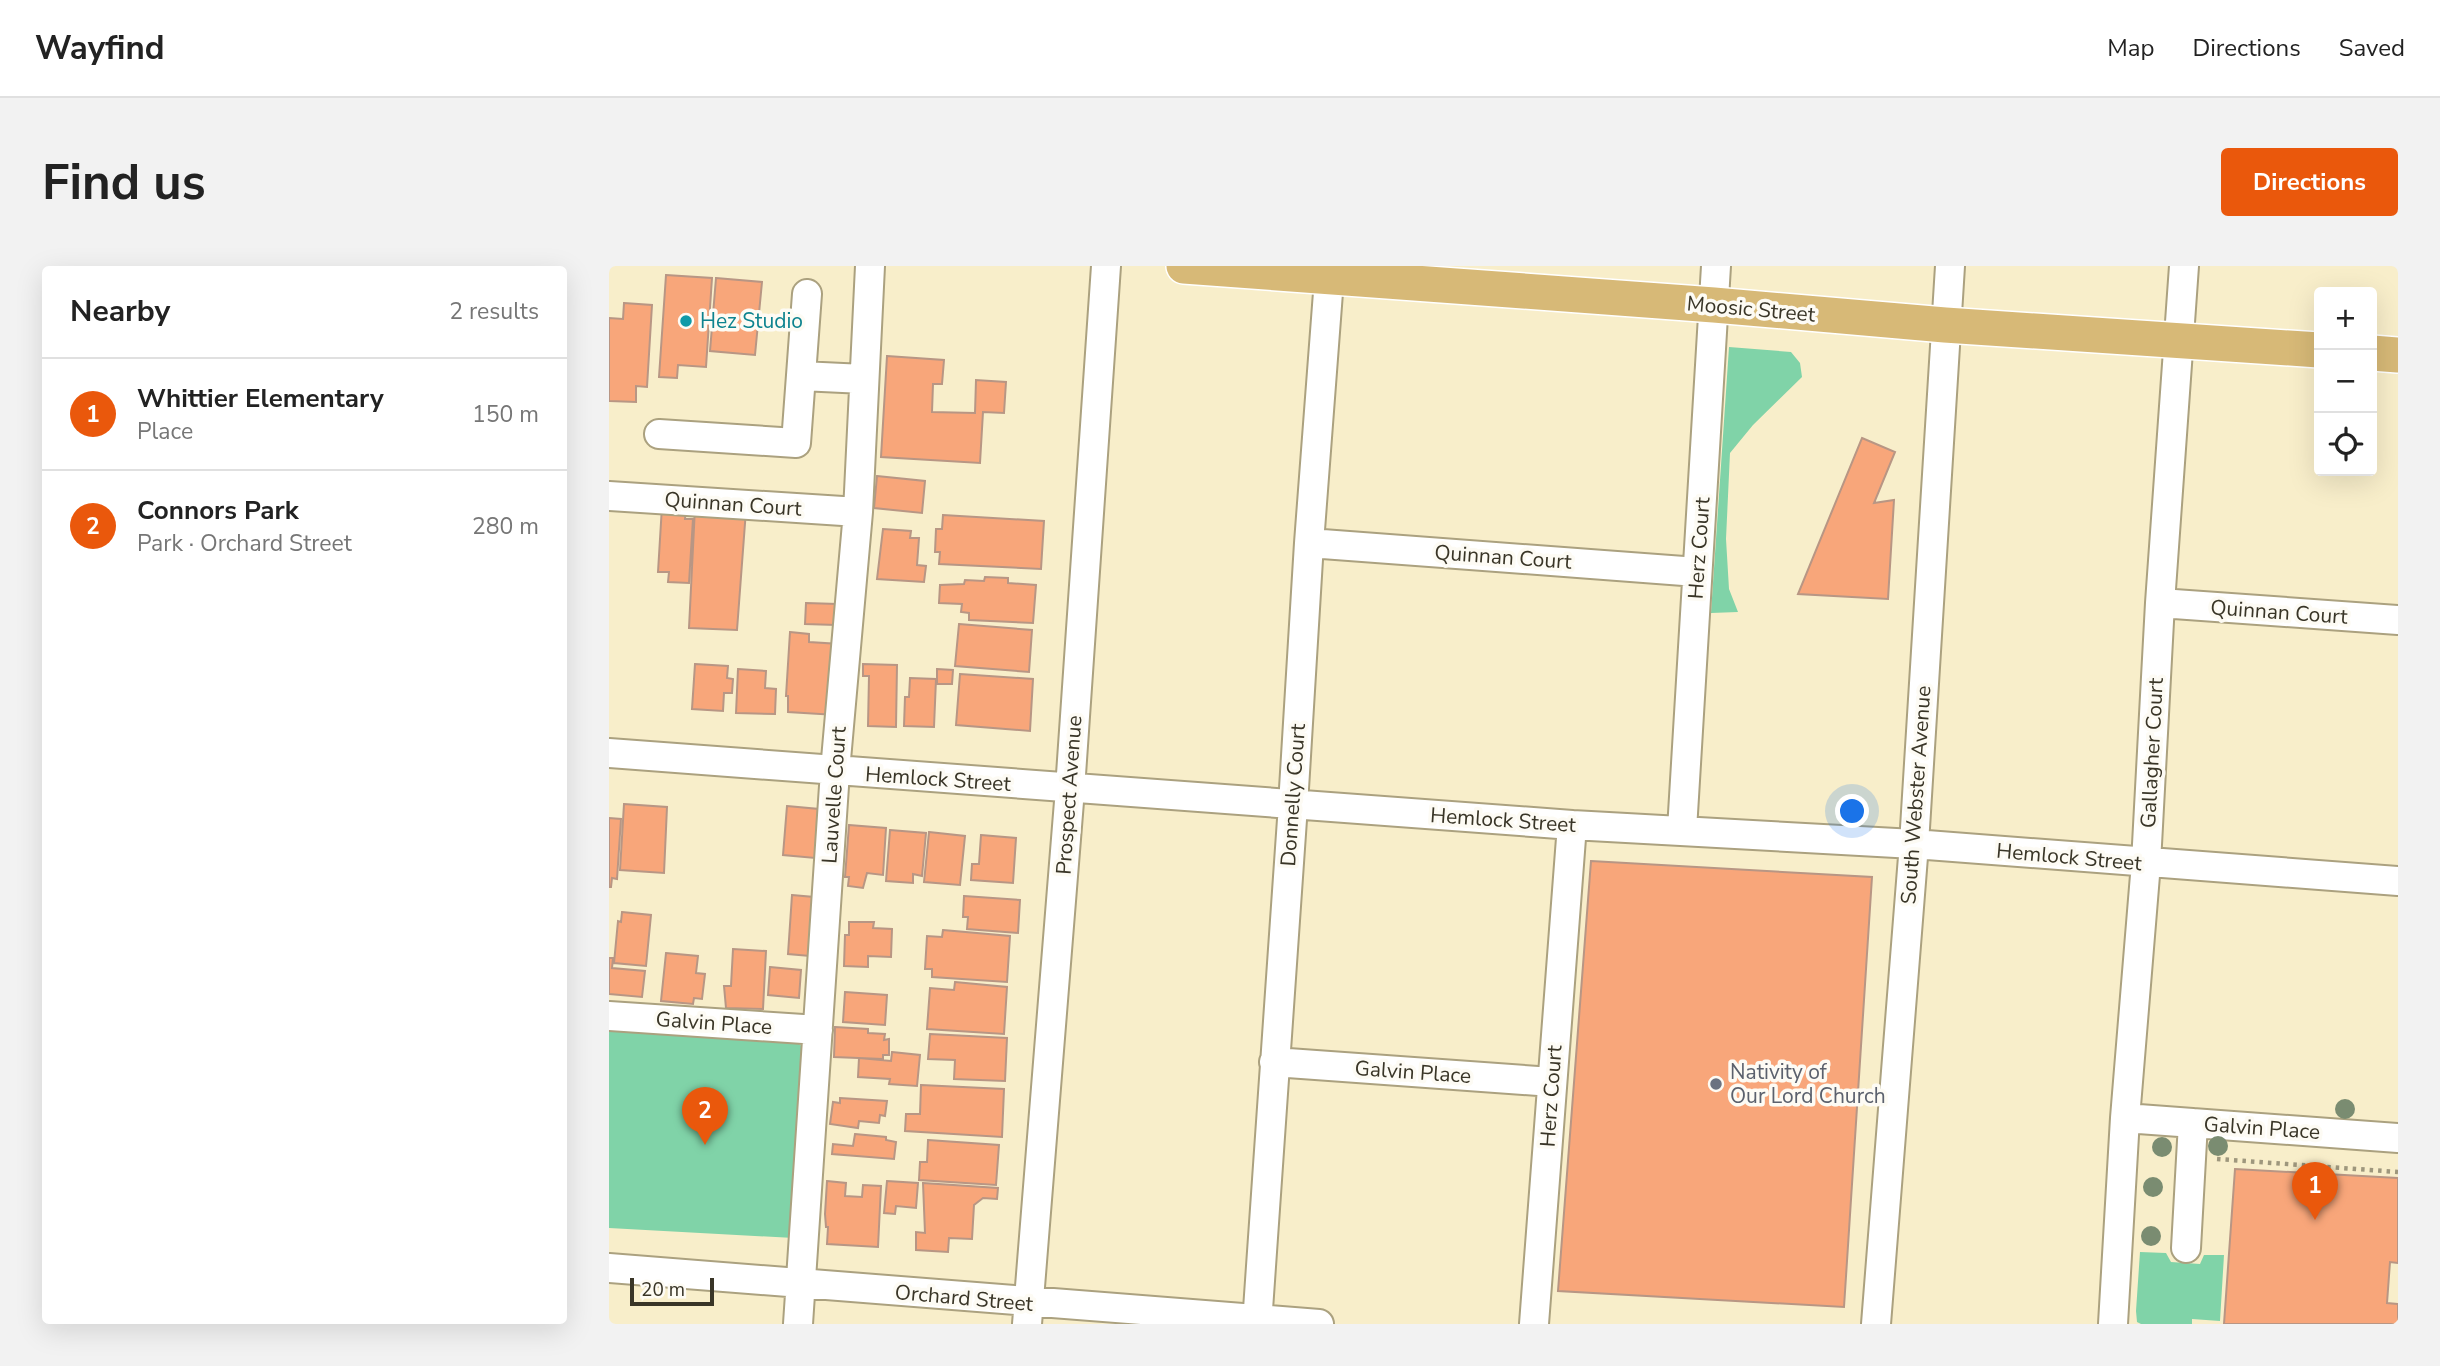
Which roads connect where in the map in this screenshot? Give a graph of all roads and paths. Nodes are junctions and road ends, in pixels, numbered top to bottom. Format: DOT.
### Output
graph roads {
  1 [pos="870,266"];
  2 [pos="1106,266"];
  3 [pos="1184,266"];
  4 [pos="1716,266"];
  5 [pos="1949,266"];
  6 [pos="2184,266"];
  7 [pos="1329,271"];
  8 [pos="807,294"];
  9 [pos="1714,305"];
  10 [pos="1945,325"];
  11 [pos="2179,339"];
  12 [pos="2314,350"];
  13 [pos="2377,353"];
  14 [pos="2398,355"];
  15 [pos="801,376"];
  16 [pos="864,379"];
  17 [pos="659,434"];
  18 [pos="609,496"];
  19 [pos="857,512"];
  20 [pos="1308,543"];
  21 [pos="1697,572"];
  22 [pos="2160,603"];
  23 [pos="2398,621"];
  24 [pos="609,753"];
  25 [pos="835,771"];
  26 [pos="1070,789"];
  27 [pos="1293,805"];
  28 [pos="1572,825"];
  29 [pos="1682,830"];
  30 [pos="1914,844"];
  31 [pos="2146,863"];
  32 [pos="2398,881"];
  33 [pos="609,1016"];
  34 [pos="818,1030"];
  35 [pos="1274,1062"];
  36 [pos="1552,1082"];
  37 [pos="2125,1118"];
  38 [pos="2193,1123"];
  39 [pos="2398,1138"];
  40 [pos="2191,1157"];
  41 [pos="2398,1172"];
  42 [pos="2186,1248"];
  43 [pos="609,1268"];
  44 [pos="800,1284"];
  45 [pos="1028,1313"];
  46 [pos="1257,1322"];
  47 [pos="798,1324"];
  48 [pos="1319,1324"];
  49 [pos="1534,1324"];
  50 [pos="1876,1324"];
  51 [pos="2113,1324"];
  1 -- 16 [label="street, Lauvelle Court"];
  2 -- 26 [label="street, Prospect Avenue"];
  3 -- 7 [label="main road, Moosic Street"];
  4 -- 9 [label="street, Herz Court"];
  5 -- 10 [label="street, South Webster Avenue"];
  6 -- 11 [label="street, Gallagher Court"];
  7 -- 9 [label="main road, Moosic Street"];
  7 -- 20 [label="street, Donnelly Court"];
  8 -- 15 [label="street"];
  9 -- 10 [label="main road, Moosic Street"];
  9 -- 21 [label="street, Herz Court"];
  10 -- 11 [label="main road, Moosic Street"];
  10 -- 30 [label="street, South Webster Avenue"];
  11 -- 12 [label="main road, Moosic Street"];
  11 -- 22 [label="street, Gallagher Court"];
  13 -- 14 [label="main road"];
  15 -- 16 [label="street"];
  15 -- 17 [label="street"];
  16 -- 19 [label="street, Lauvelle Court"];
  18 -- 19 [label="street, Quinnan Court"];
  19 -- 25 [label="street, Lauvelle Court"];
  20 -- 21 [label="street, Quinnan Court"];
  20 -- 27 [label="street, Donnelly Court"];
  21 -- 29 [label="street, Herz Court"];
  22 -- 23 [label="street, Quinnan Court"];
  22 -- 31 [label="street, Gallagher Court"];
  24 -- 25 [label="street, Hemlock Street"];
  25 -- 26 [label="street, Hemlock Street"];
  25 -- 34 [label="street, Lauvelle Court"];
  26 -- 27 [label="street, Hemlock Street"];
  26 -- 45 [label="street, Prospect Avenue"];
  27 -- 28 [label="street, Hemlock Street"];
  27 -- 35 [label="street, Donnelly Court"];
  28 -- 29 [label="street, Hemlock Street"];
  28 -- 36 [label="street, Herz Court"];
  29 -- 30 [label="street, Hemlock Street"];
  30 -- 31 [label="street, Hemlock Street"];
  30 -- 50 [label="street, South Webster Avenue"];
  31 -- 32 [label="street, Hemlock Street"];
  31 -- 37 [label="street, Gallagher Court"];
  33 -- 34 [label="street, Galvin Place"];
  34 -- 44 [label="street, Lauvelle Court"];
  35 -- 36 [label="street, Galvin Place"];
  35 -- 46 [label="street, Donnelly Court"];
  36 -- 49 [label="street, Herz Court"];
  37 -- 38 [label="street, Galvin Place"];
  37 -- 51 [label="street, Gallagher Court"];
  38 -- 39 [label="street, Galvin Place"];
  38 -- 40 [label="street"];
  40 -- 41 [label="path"];
  40 -- 42 [label="street"];
  43 -- 44 [label="street, Orchard Street"];
  44 -- 45 [label="street, Orchard Street"];
  44 -- 47 [label="street, Lauvelle Court"];
  45 -- 46 [label="street, Orchard Street"];
  46 -- 48 [label="street, Orchard Street"];
}
